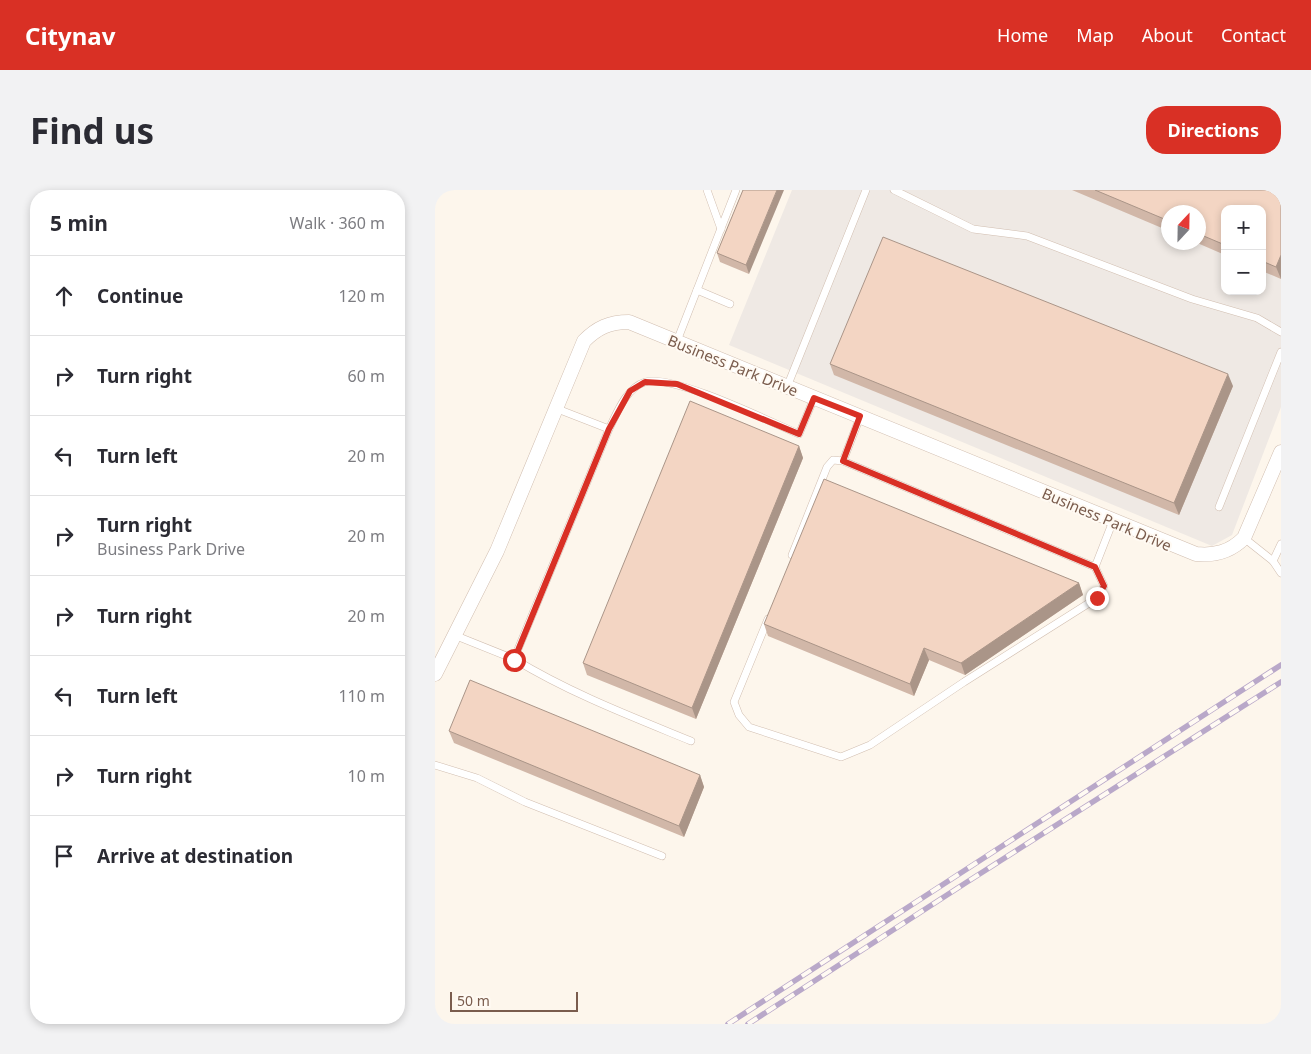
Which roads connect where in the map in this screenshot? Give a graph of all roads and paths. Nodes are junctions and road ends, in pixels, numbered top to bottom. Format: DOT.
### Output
graph roads {
  1 [pos="707,190"];
  2 [pos="736,190"];
  3 [pos="866,190"];
  4 [pos="894,190"];
  5 [pos="721,229"];
  6 [pos="697,290"];
  7 [pos="730,304"];
  8 [pos="1281,332"];
  9 [pos="677,342"];
  10 [pos="1281,352"];
  11 [pos="787,387"];
  12 [pos="814,398"];
  13 [pos="555,408"];
  14 [pos="860,416"];
  15 [pos="609,429"];
  16 [pos="1281,452"];
  17 [pos="843,461"];
  18 [pos="1219,507"];
  19 [pos="1113,521"];
  20 [pos="1244,538"];
  21 [pos="1281,544"];
  22 [pos="1273,561"];
  23 [pos="788,567"];
  24 [pos="1095,567"];
  25 [pos="1281,573"];
  26 [pos="770,612"];
  27 [pos="454,635"];
  28 [pos="514,660"];
  29 [pos="435,674"];
  30 [pos="691,740"];
  31 [pos="435,765"];
  32 [pos="663,856"];
  1 -- 5 [label="lane"];
  2 -- 5 [label="lane"];
  3 -- 11 [label="lane"];
  4 -- 8 [label="lane"];
  5 -- 6 [label="lane"];
  6 -- 7 [label="lane"];
  6 -- 9 [label="lane"];
  9 -- 11 [label="street, Business Park Drive"];
  9 -- 13 [label="street, Business Park Drive"];
  10 -- 18 [label="lane"];
  11 -- 12 [label="street, Business Park Drive"];
  12 -- 14 [label="street, Business Park Drive"];
  12 -- 15 [label="lane"];
  13 -- 15 [label="lane"];
  13 -- 27 [label="street, Business Park Drive"];
  14 -- 17 [label="lane"];
  14 -- 19 [label="street, Business Park Drive"];
  15 -- 28 [label="lane"];
  16 -- 20 [label="street"];
  17 -- 23 [label="lane"];
  17 -- 24 [label="lane"];
  19 -- 20 [label="street, Business Park Drive"];
  19 -- 24 [label="lane"];
  20 -- 22 [label="lane"];
  21 -- 22 [label="lane"];
  22 -- 25 [label="lane"];
  24 -- 26 [label="lane"];
  27 -- 28 [label="lane"];
  27 -- 29 [label="street, Business Park Drive"];
  28 -- 30 [label="lane"];
  31 -- 32 [label="lane"];
}
